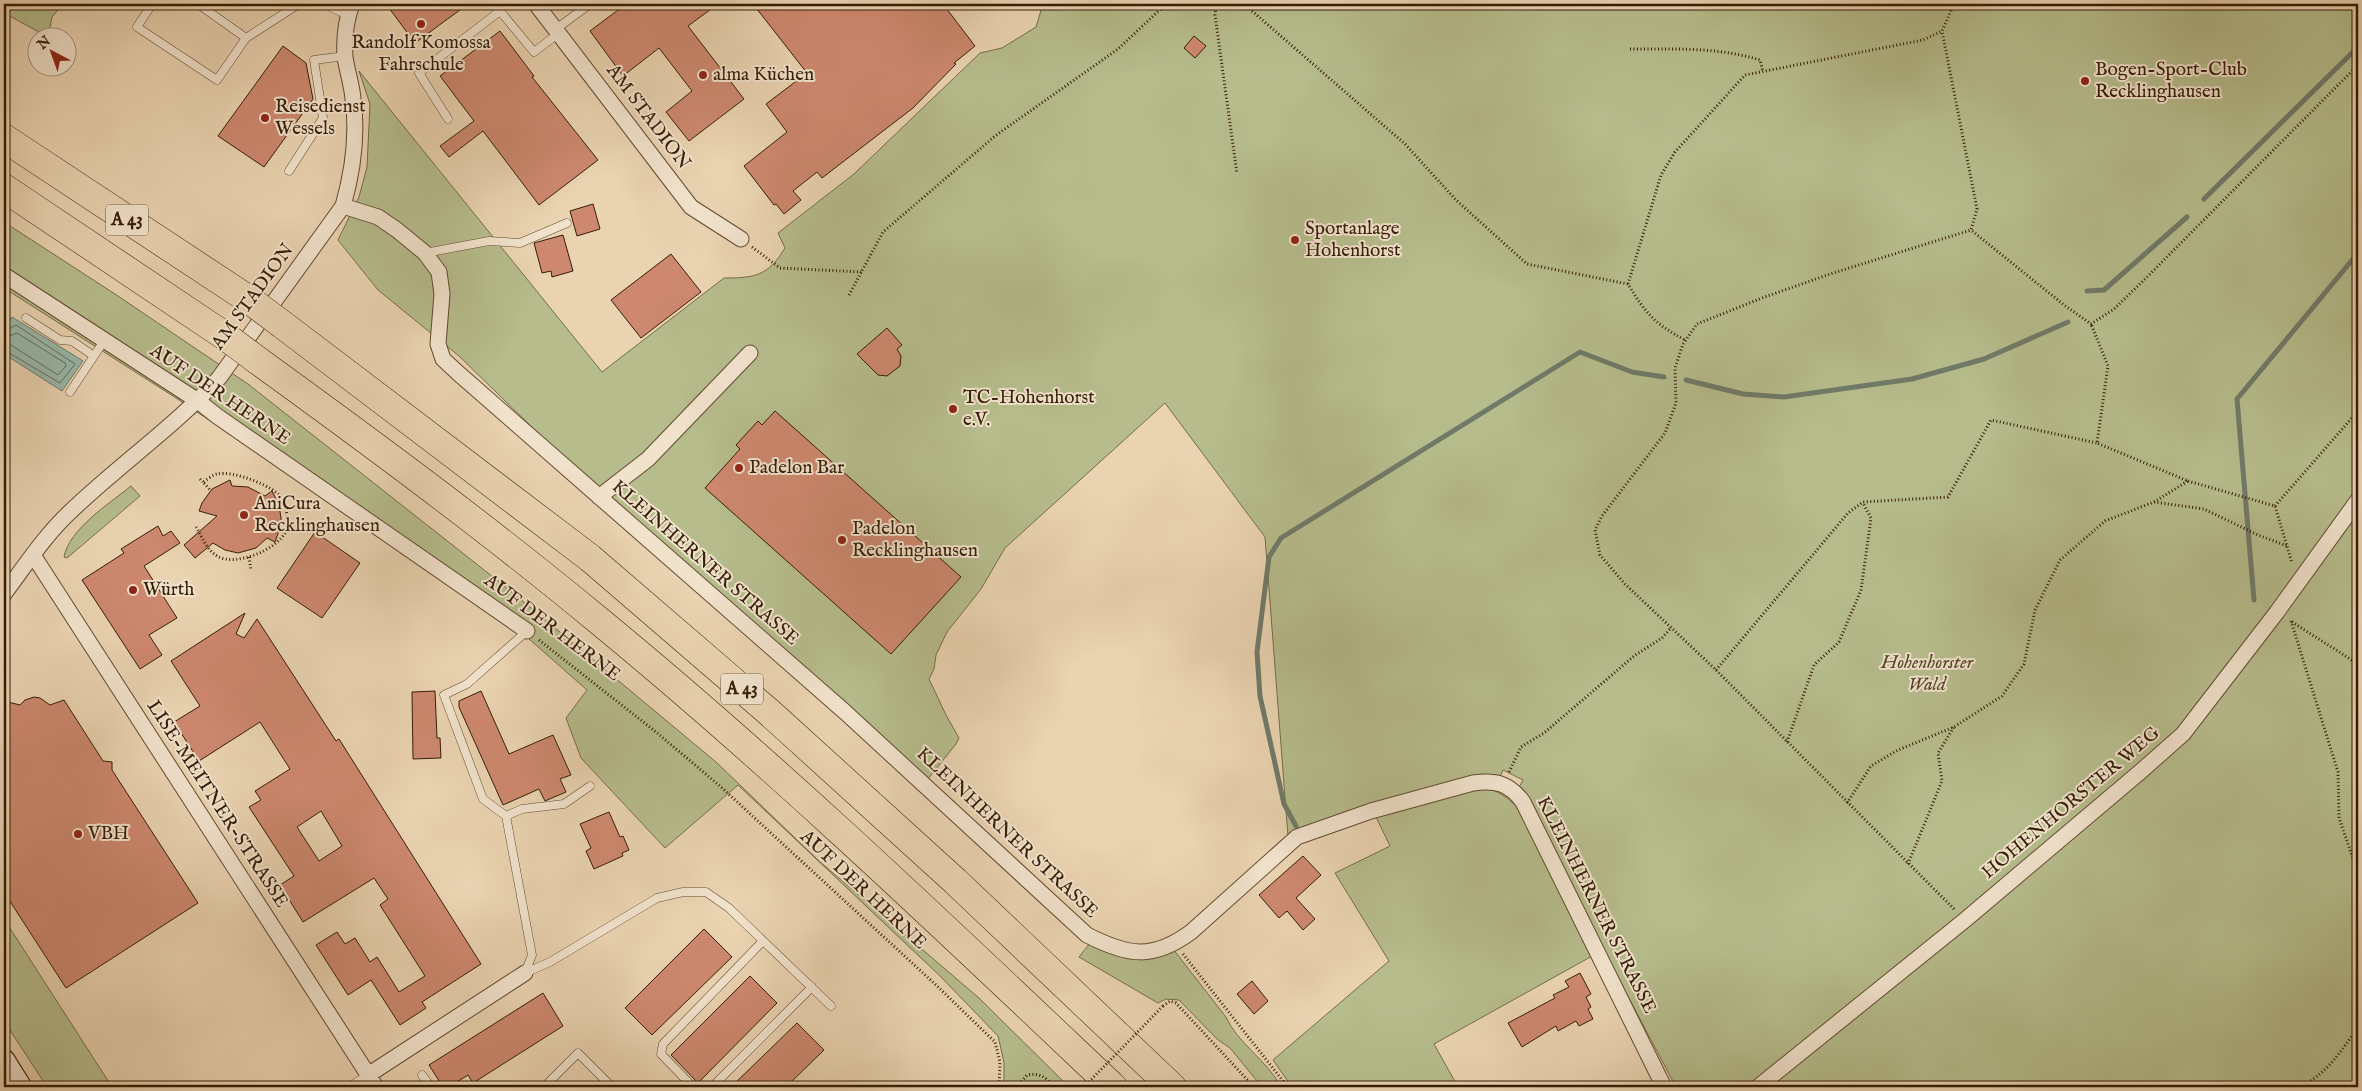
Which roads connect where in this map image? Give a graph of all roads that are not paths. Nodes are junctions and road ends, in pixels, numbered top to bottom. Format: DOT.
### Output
graph roads {
  1 [pos="152,4"];
  2 [pos="198,4"];
  3 [pos="299,4"];
  4 [pos="324,4"];
  5 [pos="536,4"];
  6 [pos="590,4"];
  7 [pos="350,9"];
  8 [pos="558,31"];
  9 [pos="246,38"];
  10 [pos="345,56"];
  11 [pos="448,119"];
  12 [pos="4,138"];
  13 [pos="289,171"];
  14 [pos="4,188"];
  15 [pos="343,206"];
  16 [pos="567,223"];
  17 [pos="741,239"];
  18 [pos="425,253"];
  19 [pos="4,275"];
  20 [pos="26,318"];
  21 [pos="104,342"];
  22 [pos="750,353"];
  23 [pos="94,356"];
  24 [pos="70,392"];
  25 [pos="198,401"];
  26 [pos="600,496"];
  27 [pos="2358,500"];
  28 [pos="33,555"];
  29 [pos="4,594"];
  30 [pos="527,630"];
  31 [pos="590,786"];
  32 [pos="506,816"];
  33 [pos="763,941"];
  34 [pos="525,973"];
  35 [pos="812,987"];
  36 [pos="831,1006"];
  37 [pos="4,1060"];
  38 [pos="422,1075"];
  39 [pos="372,1081"];
  40 [pos="21,1087"];
  41 [pos="349,1087"];
  42 [pos="431,1087"];
  43 [pos="544,1087"];
  44 [pos="612,1087"];
  45 [pos="693,1087"];
  46 [pos="712,1087"];
  47 [pos="1113,1087"];
  48 [pos="1172,1087"];
  49 [pos="1664,1087"];
  50 [pos="1758,1087"];
  1 -- 9 [label="lane"];
  2 -- 9 [label="lane"];
  3 -- 9 [label="lane"];
  4 -- 7 [label="lane"];
  5 -- 8 [label="street, AM STADION"];
  6 -- 8 [label="lane"];
  7 -- 10 [label="street, AM STADION"];
  8 -- 11 [label="lane"];
  8 -- 17 [label="street, AM STADION"];
  10 -- 13 [label="lane"];
  10 -- 15 [label="street, AM STADION"];
  12 -- 48 [label="highway, A 43, bridge"];
  14 -- 47 [label="highway, A 43, bridge"];
  15 -- 18 [label="street, KLEINHERNER STRASSE"];
  15 -- 25 [label="street, AM STADION"];
  16 -- 18 [label="lane"];
  18 -- 26 [label="street, KLEINHERNER STRASSE"];
  19 -- 21 [label="street, AUF DER HERNE"];
  20 -- 23 [label="lane"];
  21 -- 23 [label="lane"];
  21 -- 25 [label="street, AUF DER HERNE"];
  22 -- 26 [label="street"];
  23 -- 24 [label="lane"];
  25 -- 28 [label="street, AM STADION"];
  25 -- 30 [label="street, AUF DER HERNE"];
  26 -- 49 [label="street, KLEINHERNER STRASSE"];
  27 -- 50 [label="street, HOHENHORSTER WEG"];
  28 -- 29 [label="street, AM STADION"];
  28 -- 39 [label="street, LISE-MEITNER-STRASSE"];
  30 -- 32 [label="lane"];
  31 -- 32 [label="lane"];
  32 -- 34 [label="lane"];
  33 -- 34 [label="lane"];
  33 -- 35 [label="lane"];
  33 -- 45 [label="lane"];
  34 -- 39 [label="street"];
  35 -- 36 [label="lane"];
  35 -- 46 [label="lane"];
  37 -- 40 [label="main road"];
  38 -- 42 [label="lane"];
  39 -- 41 [label="lane"];
  43 -- 44 [label="lane"];
}
